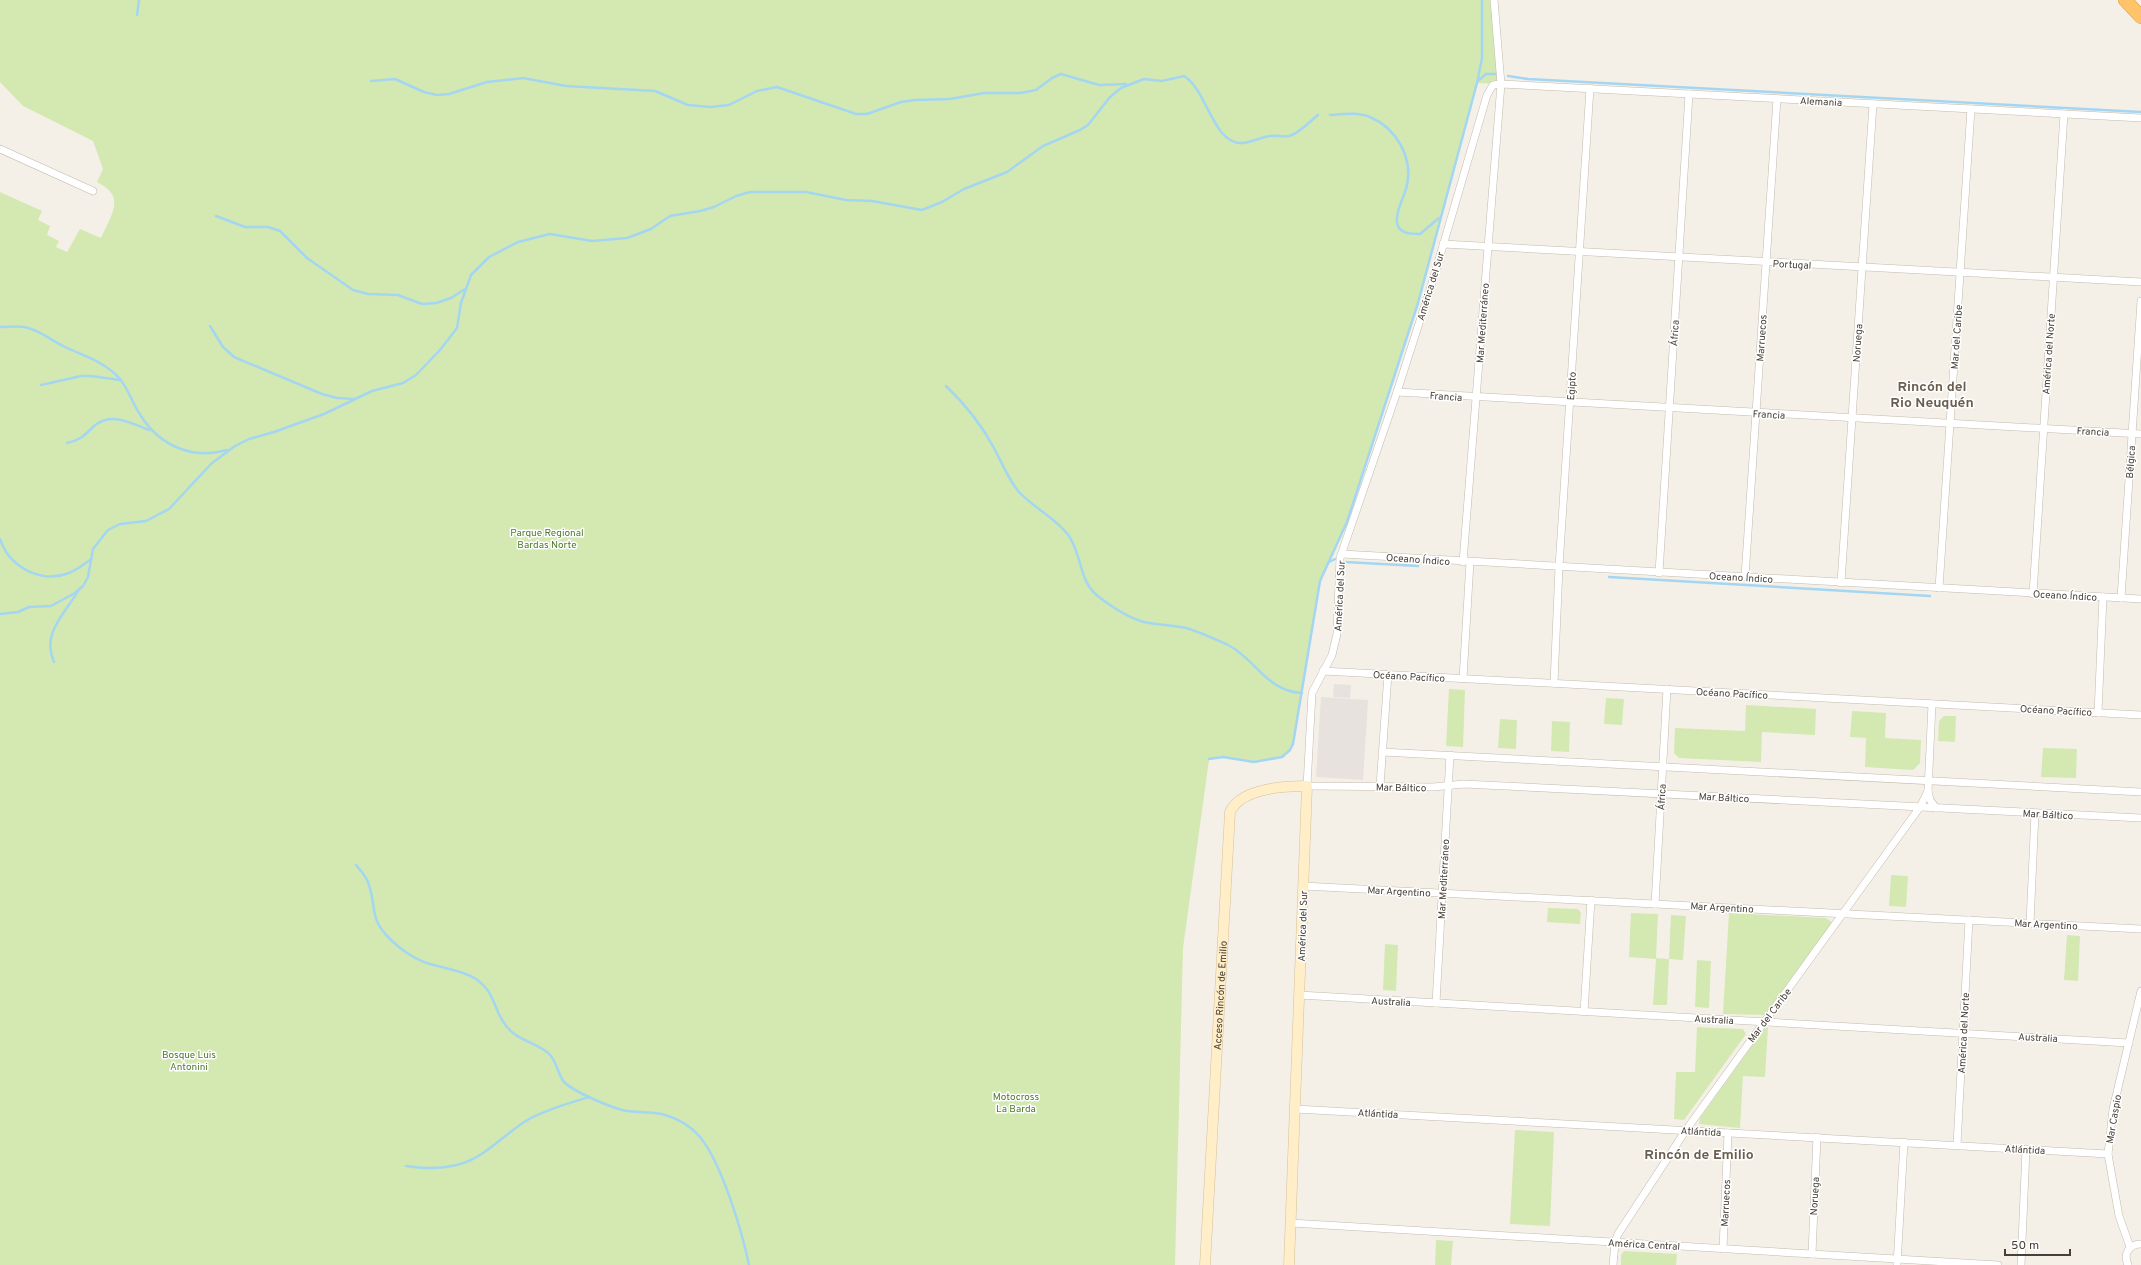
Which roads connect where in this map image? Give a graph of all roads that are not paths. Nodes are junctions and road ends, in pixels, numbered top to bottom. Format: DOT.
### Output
graph roads {
  1 [pos="1494,0"];
  2 [pos="2124,0"];
  3 [pos="2141,17"];
  4 [pos="1501,84"];
  5 [pos="1590,88"];
  6 [pos="1689,94"];
  7 [pos="1777,99"];
  8 [pos="1873,104"];
  9 [pos="1971,109"];
  10 [pos="2064,114"];
  11 [pos="2141,118"];
  12 [pos="0,149"];
  13 [pos="93,191"];
  14 [pos="1443,244"];
  15 [pos="1488,247"];
  16 [pos="1580,252"];
  17 [pos="1679,257"];
  18 [pos="1766,262"];
  19 [pos="1862,267"];
  20 [pos="1960,273"];
  21 [pos="2053,278"];
  22 [pos="2141,282"];
  23 [pos="2141,301"];
  24 [pos="1397,392"];
  25 [pos="1476,398"];
  26 [pos="1570,403"];
  27 [pos="1670,408"];
  28 [pos="1756,413"];
  29 [pos="1852,418"];
  30 [pos="1950,424"];
  31 [pos="2043,429"];
  32 [pos="2132,434"];
  33 [pos="2141,434"];
  34 [pos="1342,554"];
  35 [pos="1467,562"];
  36 [pos="1559,567"];
  37 [pos="1660,573"];
  38 [pos="1745,578"];
  39 [pos="1841,583"];
  40 [pos="1939,588"];
  41 [pos="2033,594"];
  42 [pos="2103,597"];
  43 [pos="2121,598"];
  44 [pos="2141,599"];
  45 [pos="1323,671"];
  46 [pos="1388,674"];
  47 [pos="1463,678"];
  48 [pos="1554,683"];
  49 [pos="1667,689"];
  50 [pos="1932,704"];
  51 [pos="2098,713"];
  52 [pos="2141,715"];
  53 [pos="1382,752"];
  54 [pos="1450,756"];
  55 [pos="1662,767"];
  56 [pos="1929,780"];
  57 [pos="1448,785"];
  58 [pos="1307,786"];
  59 [pos="1380,786"];
  60 [pos="1928,790"];
  61 [pos="2141,792"];
  62 [pos="1661,794"];
  63 [pos="1920,807"];
  64 [pos="1936,808"];
  65 [pos="2035,813"];
  66 [pos="2141,818"];
  67 [pos="1303,886"];
  68 [pos="1442,893"];
  69 [pos="1591,900"];
  70 [pos="1655,904"];
  71 [pos="1845,913"];
  72 [pos="1969,920"];
  73 [pos="2030,923"];
  74 [pos="2141,929"];
  75 [pos="2141,991"];
  76 [pos="1299,995"];
  77 [pos="1436,1003"];
  78 [pos="1584,1012"];
  79 [pos="1765,1022"];
  80 [pos="1963,1033"];
  81 [pos="2129,1043"];
  82 [pos="1295,1108"];
  83 [pos="1686,1130"];
  84 [pos="1728,1132"];
  85 [pos="1817,1137"];
  86 [pos="1904,1142"];
  87 [pos="1957,1145"];
  88 [pos="2026,1149"];
  89 [pos="2108,1154"];
  90 [pos="1291,1223"];
  91 [pos="1615,1242"];
  92 [pos="2141,1244"];
  93 [pos="2130,1247"];
  94 [pos="1722,1249"];
  95 [pos="1812,1254"];
  96 [pos="1897,1262"];
  97 [pos="1204,1265"];
  98 [pos="1289,1265"];
  99 [pos="1613,1265"];
  100 [pos="1998,1265"];
  101 [pos="2021,1265"];
  102 [pos="2128,1265"];
  1 -- 4 [label="street"];
  2 -- 3 [label="highway"];
  4 -- 5 [label="street, Alemania"];
  4 -- 14 [label="street, América del Sur"];
  4 -- 15 [label="street, Mar Mediterráneo"];
  5 -- 6 [label="street, Alemania"];
  5 -- 16 [label="street, Egipto"];
  6 -- 7 [label="street, Alemania"];
  6 -- 17 [label="street, África"];
  7 -- 8 [label="street, Alemania"];
  7 -- 18 [label="street, Marruecos"];
  8 -- 9 [label="street, Alemania"];
  8 -- 19 [label="street, Noruega"];
  9 -- 10 [label="street, Alemania"];
  9 -- 20 [label="street, Mar del Caribe"];
  10 -- 11 [label="street, Alemania"];
  10 -- 21 [label="street, América del Norte"];
  12 -- 13 [label="street"];
  14 -- 15 [label="street, Portugal"];
  14 -- 24 [label="street, América del Sur"];
  15 -- 16 [label="street, Portugal"];
  15 -- 25 [label="street, Mar Mediterráneo"];
  16 -- 17 [label="street, Portugal"];
  16 -- 26 [label="street, Egipto"];
  17 -- 18 [label="street, Portugal"];
  17 -- 27 [label="street, África"];
  18 -- 19 [label="street, Portugal"];
  18 -- 28 [label="street, Marruecos"];
  19 -- 20 [label="street, Portugal"];
  19 -- 29 [label="street, Noruega"];
  20 -- 21 [label="street, Portugal"];
  20 -- 30 [label="street, Mar del Caribe"];
  21 -- 22 [label="street, Portugal"];
  21 -- 31 [label="street, América del Norte"];
  23 -- 32 [label="street, Bélgica"];
  24 -- 25 [label="street, Francia"];
  24 -- 34 [label="street, América del Sur"];
  25 -- 26 [label="street, Francia"];
  25 -- 35 [label="street, Mar Mediterráneo"];
  26 -- 27 [label="street, Francia"];
  26 -- 36 [label="street, Egipto"];
  27 -- 28 [label="street, Francia"];
  27 -- 37 [label="street, África"];
  28 -- 29 [label="street, Francia"];
  28 -- 38 [label="street, Marruecos"];
  29 -- 30 [label="street, Francia"];
  29 -- 39 [label="street, Noruega"];
  30 -- 31 [label="street, Francia"];
  30 -- 40 [label="street, Mar del Caribe"];
  31 -- 32 [label="street, Francia"];
  31 -- 41 [label="street, América del Norte"];
  32 -- 33 [label="street, Francia"];
  32 -- 43 [label="street, Bélgica"];
  34 -- 35 [label="street, Oceano Índico"];
  34 -- 45 [label="street, América del Sur"];
  35 -- 36 [label="street, Oceano Índico"];
  35 -- 47 [label="street, Mar Mediterráneo"];
  36 -- 37 [label="street, Oceano Índico"];
  36 -- 48 [label="street, Egipto"];
  37 -- 38 [label="street, Oceano Índico"];
  38 -- 39 [label="street, Oceano Índico"];
  39 -- 40 [label="street, Oceano Índico"];
  40 -- 41 [label="street, Oceano Índico"];
  41 -- 42 [label="street, Oceano Índico"];
  42 -- 43 [label="street, Oceano Índico"];
  42 -- 51 [label="street"];
  43 -- 44 [label="street, Oceano Índico"];
  45 -- 46 [label="street, Océano Pacífico"];
  45 -- 58 [label="street, América del Sur"];
  46 -- 47 [label="street, Océano Pacífico"];
  46 -- 53 [label="street"];
  47 -- 48 [label="street, Océano Pacífico"];
  48 -- 49 [label="street, Océano Pacífico"];
  49 -- 50 [label="street, Océano Pacífico"];
  49 -- 55 [label="street, África"];
  50 -- 51 [label="street, Océano Pacífico"];
  50 -- 56 [label="street, Mar del Caribe"];
  51 -- 52 [label="street, Océano Pacífico"];
  53 -- 54 [label="street"];
  53 -- 59 [label="street"];
  54 -- 55 [label="street"];
  54 -- 57 [label="street, Mar Mediterráneo"];
  55 -- 56 [label="street"];
  55 -- 62 [label="street, África"];
  56 -- 60 [label="street, Mar del Caribe"];
  56 -- 61 [label="street"];
  57 -- 59 [label="street, Mar Báltico"];
  57 -- 62 [label="street, Mar Báltico"];
  57 -- 68 [label="street, Mar Mediterráneo"];
  58 -- 59 [label="street, Mar Báltico"];
  58 -- 67 [label="street, América del Sur"];
  58 -- 97 [label="street, Acceso Rincón de Emilio"];
  60 -- 63 [label="street, Mar del Caribe"];
  60 -- 64 [label="street, Mar del Caribe"];
  62 -- 63 [label="street, Mar Báltico"];
  62 -- 70 [label="street, África"];
  63 -- 64 [label="street, Mar Báltico"];
  63 -- 71 [label="street, Mar del Caribe"];
  64 -- 65 [label="street, Mar Báltico"];
  65 -- 66 [label="street, Mar Báltico"];
  65 -- 73 [label="street"];
  67 -- 68 [label="street, Mar Argentino"];
  67 -- 76 [label="street, América del Sur"];
  68 -- 69 [label="street, Mar Argentino"];
  68 -- 77 [label="street, Mar Mediterráneo"];
  69 -- 70 [label="street, Mar Argentino"];
  69 -- 78 [label="street"];
  70 -- 71 [label="street, Mar Argentino"];
  71 -- 72 [label="street, Mar Argentino"];
  71 -- 79 [label="street, Mar del Caribe"];
  72 -- 73 [label="street, Mar Argentino"];
  72 -- 80 [label="street, América del Norte"];
  73 -- 74 [label="street, Mar Argentino"];
  75 -- 81 [label="street, Mar Caspio"];
  76 -- 77 [label="street, Australia"];
  76 -- 82 [label="street, América del Sur"];
  77 -- 78 [label="street, Australia"];
  78 -- 79 [label="street, Australia"];
  79 -- 80 [label="street, Australia"];
  79 -- 83 [label="street, Mar del Caribe"];
  80 -- 81 [label="street, Australia"];
  80 -- 87 [label="street, América del Norte"];
  81 -- 89 [label="street, Mar Caspio"];
  82 -- 83 [label="street, Atlántida"];
  82 -- 90 [label="street, América del Sur"];
  83 -- 84 [label="street, Atlántida"];
  83 -- 91 [label="street, Mar del Caribe"];
  84 -- 85 [label="street, Atlántida"];
  84 -- 94 [label="street, Marruecos"];
  85 -- 86 [label="street, Atlántida"];
  85 -- 95 [label="street, Noruega"];
  86 -- 87 [label="street, Atlántida"];
  86 -- 96 [label="street"];
  87 -- 88 [label="street, Atlántida"];
  88 -- 89 [label="street, Atlántida"];
  88 -- 101 [label="street"];
  89 -- 93 [label="street, Mar Caspio"];
  90 -- 91 [label="street, América Central"];
  90 -- 98 [label="street, América del Sur"];
  91 -- 94 [label="street, América Central"];
  91 -- 99 [label="street"];
  92 -- 93 [label="street"];
  93 -- 102 [label="street, Mar Caspio"];
  94 -- 95 [label="street, América Central"];
  95 -- 96 [label="street, América Central"];
  96 -- 100 [label="street, América Central"];
}
